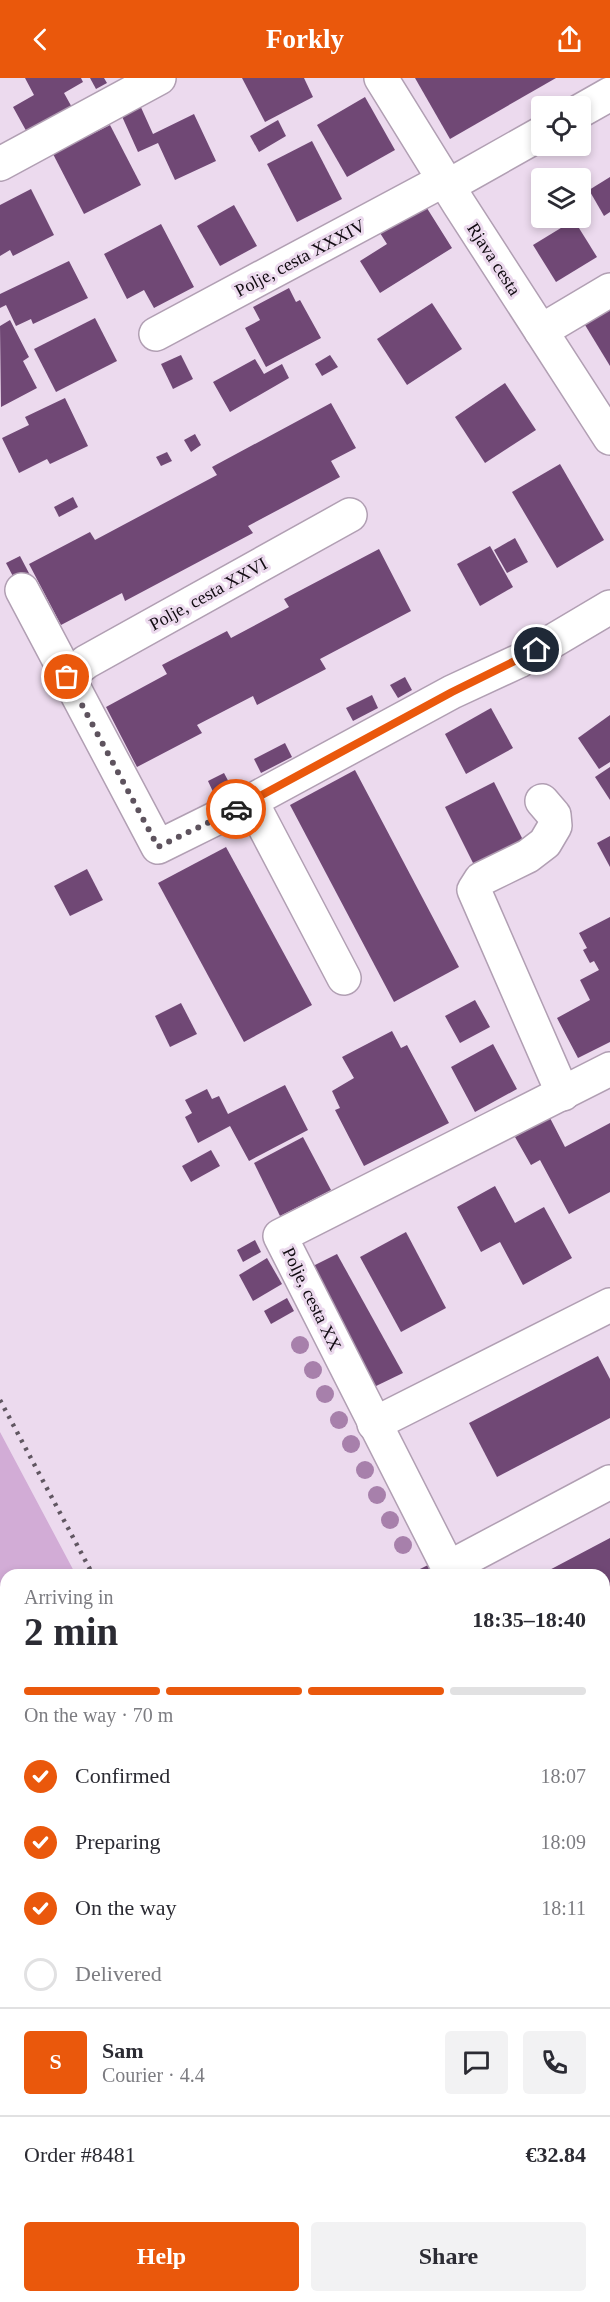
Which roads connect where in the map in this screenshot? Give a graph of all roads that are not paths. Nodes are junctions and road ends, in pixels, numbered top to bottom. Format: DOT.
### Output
graph roads {
  1 [pos="159,78"];
  2 [pos="381,78"];
  3 [pos="610,94"];
  4 [pos="591,105"];
  5 [pos="531,139"];
  6 [pos="0,164"];
  7 [pos="446,183"];
  8 [pos="610,290"];
  9 [pos="541,332"];
  10 [pos="156,334"];
  11 [pos="610,438"];
  12 [pos="350,515"];
  13 [pos="22,590"];
  14 [pos="610,607"];
  15 [pos="67,677"];
  16 [pos="251,801"];
  17 [pos="542,801"];
  18 [pos="344,978"];
  19 [pos="610,1069"];
  20 [pos="563,1094"];
  21 [pos="610,1305"];
  22 [pos="374,1424"];
  23 [pos="610,1482"];
  24 [pos="449,1569"];
  25 [pos="454,1569"];
  1 -- 6 [label="street"];
  2 -- 7 [label="street, Rjava cesta"];
  3 -- 4 [label="street"];
  5 -- 7 [label="street, Polje, cesta XXXIV"];
  7 -- 9 [label="street, Rjava cesta"];
  7 -- 10 [label="street, Polje, cesta XXXIV"];
  8 -- 9 [label="street"];
  9 -- 11 [label="street, Rjava cesta"];
  12 -- 15 [label="street, Polje, cesta XXVI"];
  13 -- 15 [label="street"];
  14 -- 16 [label="street"];
  15 -- 16 [label="street"];
  16 -- 18 [label="street"];
  17 -- 20 [label="street"];
  19 -- 20 [label="street, Polje, cesta XX"];
  20 -- 22 [label="street, Polje, cesta XX"];
  21 -- 22 [label="street"];
  22 -- 24 [label="street"];
  23 -- 25 [label="street"];
}
